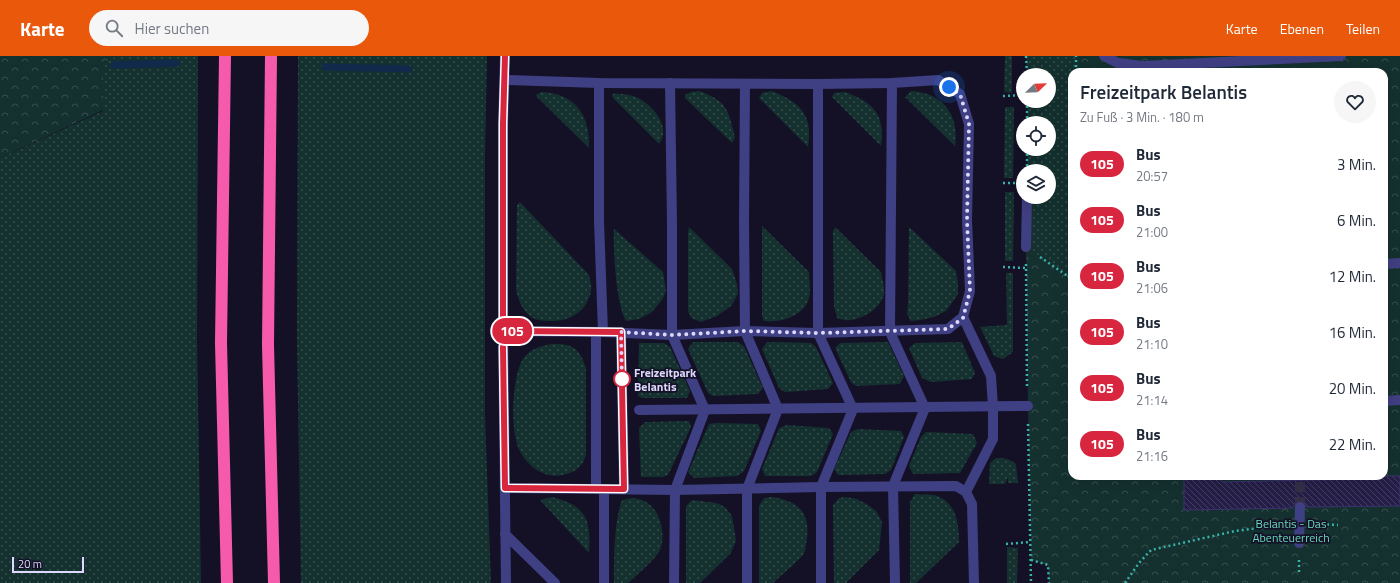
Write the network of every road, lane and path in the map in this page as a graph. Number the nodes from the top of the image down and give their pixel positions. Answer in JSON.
{"nodes":[{"id":1,"x":225,"y":56,"type":"edge"},
{"id":2,"x":271,"y":56,"type":"edge"},
{"id":3,"x":505,"y":56,"type":"edge"},
{"id":4,"x":1026,"y":56,"type":"edge"},
{"id":5,"x":1076,"y":56,"type":"edge"},
{"id":6,"x":1104,"y":56,"type":"edge"},
{"id":7,"x":1341,"y":56,"type":"edge"},
{"id":8,"x":1026,"y":68,"type":"edge"},
{"id":9,"x":1076,"y":68,"type":"edge"},
{"id":10,"x":505,"y":80,"type":"junction"},
{"id":11,"x":599,"y":83,"type":"junction"},
{"id":12,"x":670,"y":83,"type":"junction"},
{"id":13,"x":892,"y":83,"type":"junction"},
{"id":14,"x":745,"y":84,"type":"junction"},
{"id":15,"x":818,"y":84,"type":"junction"},
{"id":16,"x":1016,"y":95,"type":"edge"},
{"id":17,"x":1003,"y":96,"type":"dead end"},
{"id":18,"x":1003,"y":183,"type":"dead end"},
{"id":19,"x":1016,"y":183,"type":"edge"},
{"id":20,"x":1027,"y":204,"type":"edge"},
{"id":21,"x":1026,"y":247,"type":"junction"},
{"id":22,"x":1400,"y":263,"type":"edge"},
{"id":23,"x":1388,"y":264,"type":"edge"},
{"id":24,"x":1003,"y":267,"type":"dead end"},
{"id":25,"x":1026,"y":268,"type":"junction"},
{"id":26,"x":1068,"y":275,"type":"edge"},
{"id":27,"x":963,"y":318,"type":"junction"},
{"id":28,"x":503,"y":331,"type":"junction"},
{"id":29,"x":745,"y":331,"type":"junction"},
{"id":30,"x":599,"y":332,"type":"junction"},
{"id":31,"x":621,"y":332,"type":"junction"},
{"id":32,"x":890,"y":332,"type":"junction"},
{"id":33,"x":818,"y":333,"type":"junction"},
{"id":34,"x":672,"y":335,"type":"junction"},
{"id":35,"x":1027,"y":340,"type":"dead end"},
{"id":36,"x":1400,"y":400,"type":"edge"},
{"id":37,"x":1388,"y":401,"type":"edge"},
{"id":38,"x":1028,"y":406,"type":"dead end"},
{"id":39,"x":993,"y":407,"type":"junction"},
{"id":40,"x":925,"y":408,"type":"junction"},
{"id":41,"x":778,"y":409,"type":"junction"},
{"id":42,"x":853,"y":409,"type":"junction"},
{"id":43,"x":639,"y":410,"type":"dead end"},
{"id":44,"x":705,"y":410,"type":"junction"},
{"id":45,"x":1029,"y":473,"type":"dead end"},
{"id":46,"x":893,"y":486,"type":"junction"},
{"id":47,"x":821,"y":487,"type":"junction"},
{"id":48,"x":505,"y":488,"type":"junction"},
{"id":49,"x":600,"y":489,"type":"junction"},
{"id":50,"x":624,"y":489,"type":"junction"},
{"id":51,"x":747,"y":489,"type":"junction"},
{"id":52,"x":675,"y":490,"type":"junction"},
{"id":53,"x":966,"y":492,"type":"junction"},
{"id":54,"x":1300,"y":508,"type":"tunnel mouth"},
{"id":55,"x":1299,"y":524,"type":"junction"},
{"id":56,"x":1338,"y":525,"type":"dead end"},
{"id":57,"x":505,"y":534,"type":"junction"},
{"id":58,"x":1030,"y":542,"type":"junction"},
{"id":59,"x":1299,"y":543,"type":"dead end"},
{"id":60,"x":1006,"y":544,"type":"dead end"},
{"id":61,"x":1031,"y":560,"type":"junction"},
{"id":62,"x":227,"y":583,"type":"edge"},
{"id":63,"x":274,"y":583,"type":"edge"},
{"id":64,"x":506,"y":583,"type":"edge"},
{"id":65,"x":555,"y":583,"type":"edge"},
{"id":66,"x":604,"y":583,"type":"edge"},
{"id":67,"x":674,"y":583,"type":"edge"},
{"id":68,"x":747,"y":583,"type":"edge"},
{"id":69,"x":821,"y":583,"type":"edge"},
{"id":70,"x":895,"y":583,"type":"edge"},
{"id":71,"x":974,"y":583,"type":"edge"},
{"id":72,"x":1031,"y":583,"type":"edge"},
{"id":73,"x":1049,"y":583,"type":"edge"},
{"id":74,"x":1125,"y":583,"type":"edge"}],
"edges":[{"from":1,"to":62,"type":"highway"},
{"from":2,"to":63,"type":"highway"},
{"from":3,"to":10,"type":"street"},
{"from":4,"to":8,"type":"path"},
{"from":5,"to":9,"type":"path"},
{"from":6,"to":7,"type":"street"},
{"from":10,"to":11,"type":"street"},
{"from":10,"to":28,"type":"street"},
{"from":11,"to":12,"type":"street"},
{"from":11,"to":30,"type":"street"},
{"from":12,"to":14,"type":"street"},
{"from":12,"to":34,"type":"street"},
{"from":13,"to":15,"type":"street"},
{"from":13,"to":27,"type":"street"},
{"from":13,"to":32,"type":"street"},
{"from":14,"to":15,"type":"street"},
{"from":14,"to":29,"type":"street"},
{"from":15,"to":33,"type":"street"},
{"from":16,"to":17,"type":"path"},
{"from":18,"to":19,"type":"path"},
{"from":20,"to":21,"type":"street"},
{"from":21,"to":25,"type":"path"},
{"from":21,"to":26,"type":"path"},
{"from":22,"to":23,"type":"street"},
{"from":24,"to":25,"type":"path"},
{"from":25,"to":35,"type":"path"},
{"from":27,"to":32,"type":"street"},
{"from":27,"to":39,"type":"street"},
{"from":28,"to":30,"type":"street"},
{"from":28,"to":48,"type":"street"},
{"from":29,"to":33,"type":"street"},
{"from":29,"to":34,"type":"street"},
{"from":29,"to":41,"type":"street"},
{"from":30,"to":31,"type":"street"},
{"from":30,"to":49,"type":"street"},
{"from":31,"to":34,"type":"street"},
{"from":31,"to":50,"type":"street"},
{"from":32,"to":33,"type":"street"},
{"from":32,"to":40,"type":"street"},
{"from":33,"to":42,"type":"street"},
{"from":34,"to":44,"type":"street"},
{"from":36,"to":37,"type":"street"},
{"from":38,"to":39,"type":"street"},
{"from":39,"to":40,"type":"street"},
{"from":39,"to":53,"type":"street"},
{"from":40,"to":42,"type":"street"},
{"from":40,"to":46,"type":"street"},
{"from":41,"to":42,"type":"street"},
{"from":41,"to":44,"type":"street"},
{"from":41,"to":51,"type":"street"},
{"from":42,"to":47,"type":"street"},
{"from":43,"to":44,"type":"street"},
{"from":44,"to":52,"type":"street"},
{"from":45,"to":58,"type":"path"},
{"from":46,"to":47,"type":"street"},
{"from":46,"to":53,"type":"street"},
{"from":46,"to":70,"type":"street"},
{"from":47,"to":51,"type":"street"},
{"from":47,"to":69,"type":"street"},
{"from":48,"to":49,"type":"street"},
{"from":48,"to":57,"type":"street"},
{"from":49,"to":50,"type":"street"},
{"from":49,"to":66,"type":"street"},
{"from":50,"to":52,"type":"street"},
{"from":51,"to":52,"type":"street"},
{"from":51,"to":68,"type":"street"},
{"from":52,"to":67,"type":"street"},
{"from":53,"to":71,"type":"street"},
{"from":54,"to":55,"type":"street"},
{"from":55,"to":56,"type":"path"},
{"from":55,"to":59,"type":"street"},
{"from":55,"to":74,"type":"path"},
{"from":57,"to":64,"type":"street"},
{"from":57,"to":65,"type":"street"},
{"from":58,"to":60,"type":"path"},
{"from":58,"to":61,"type":"path"},
{"from":61,"to":72,"type":"path"},
{"from":61,"to":73,"type":"path"}]}
